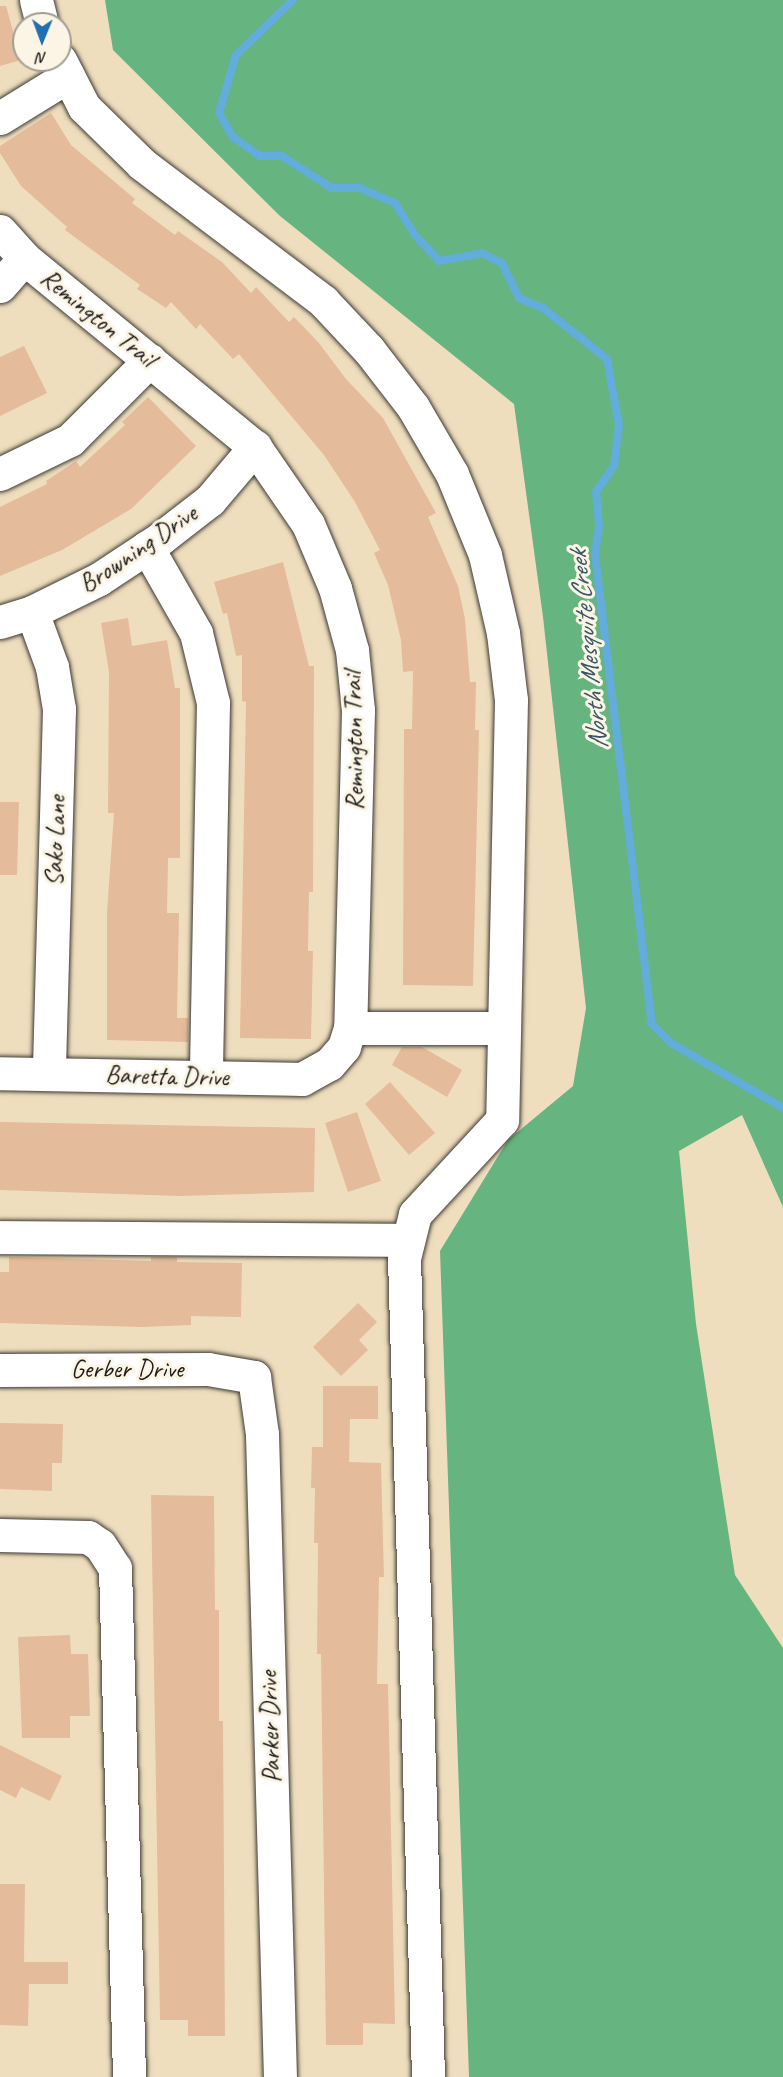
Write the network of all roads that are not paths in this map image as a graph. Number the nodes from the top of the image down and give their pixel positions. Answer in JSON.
{"nodes":[{"id":1,"x":59,"y":72,"type":"edge"},
{"id":2,"x":66,"y":72,"type":"edge"},
{"id":3,"x":0,"y":118,"type":"edge"},
{"id":4,"x":0,"y":231,"type":"edge"},
{"id":5,"x":24,"y":258,"type":"junction"},
{"id":6,"x":0,"y":286,"type":"edge"},
{"id":7,"x":150,"y":360,"type":"junction"},
{"id":8,"x":255,"y":447,"type":"junction"},
{"id":9,"x":0,"y":474,"type":"edge"},
{"id":10,"x":147,"y":547,"type":"junction"},
{"id":11,"x":32,"y":612,"type":"junction"},
{"id":12,"x":0,"y":622,"type":"edge"},
{"id":13,"x":350,"y":1028,"type":"junction"},
{"id":14,"x":504,"y":1028,"type":"junction"},
{"id":15,"x":330,"y":1064,"type":"joint"},
{"id":16,"x":0,"y":1073,"type":"edge"},
{"id":17,"x":48,"y":1074,"type":"junction"},
{"id":18,"x":206,"y":1077,"type":"junction"},
{"id":19,"x":0,"y":1237,"type":"edge"},
{"id":20,"x":408,"y":1240,"type":"junction"},
{"id":21,"x":0,"y":1370,"type":"edge"},
{"id":22,"x":254,"y":1377,"type":"joint"},
{"id":23,"x":0,"y":1535,"type":"edge"},
{"id":24,"x":129,"y":2077,"type":"edge"},
{"id":25,"x":280,"y":2077,"type":"edge"},
{"id":26,"x":428,"y":2077,"type":"edge"}],
"edges":[{"from":1,"to":3,"type":"street"},
{"from":2,"to":14,"type":"street"},
{"from":4,"to":5,"type":"street","name":"Remington Trail"},
{"from":5,"to":6,"type":"street"},
{"from":5,"to":7,"type":"street","name":"Remington Trail"},
{"from":7,"to":8,"type":"street","name":"Remington Trail"},
{"from":7,"to":9,"type":"street"},
{"from":8,"to":10,"type":"street","name":"Browning Drive"},
{"from":8,"to":13,"type":"street","name":"Remington Trail"},
{"from":10,"to":11,"type":"street","name":"Browning Drive"},
{"from":10,"to":18,"type":"street"},
{"from":11,"to":12,"type":"street","name":"Browning Drive"},
{"from":11,"to":17,"type":"street","name":"Sako Lane"},
{"from":13,"to":14,"type":"street"},
{"from":13,"to":15,"type":"street","name":"Remington Trail"},
{"from":14,"to":20,"type":"street"},
{"from":15,"to":18,"type":"street","name":"Baretta Drive"},
{"from":16,"to":17,"type":"street","name":"Baretta Drive"},
{"from":17,"to":18,"type":"street","name":"Baretta Drive"},
{"from":19,"to":20,"type":"street"},
{"from":20,"to":26,"type":"street"},
{"from":21,"to":22,"type":"street","name":"Gerber Drive"},
{"from":22,"to":25,"type":"street","name":"Parker Drive"},
{"from":23,"to":24,"type":"street"}]}
